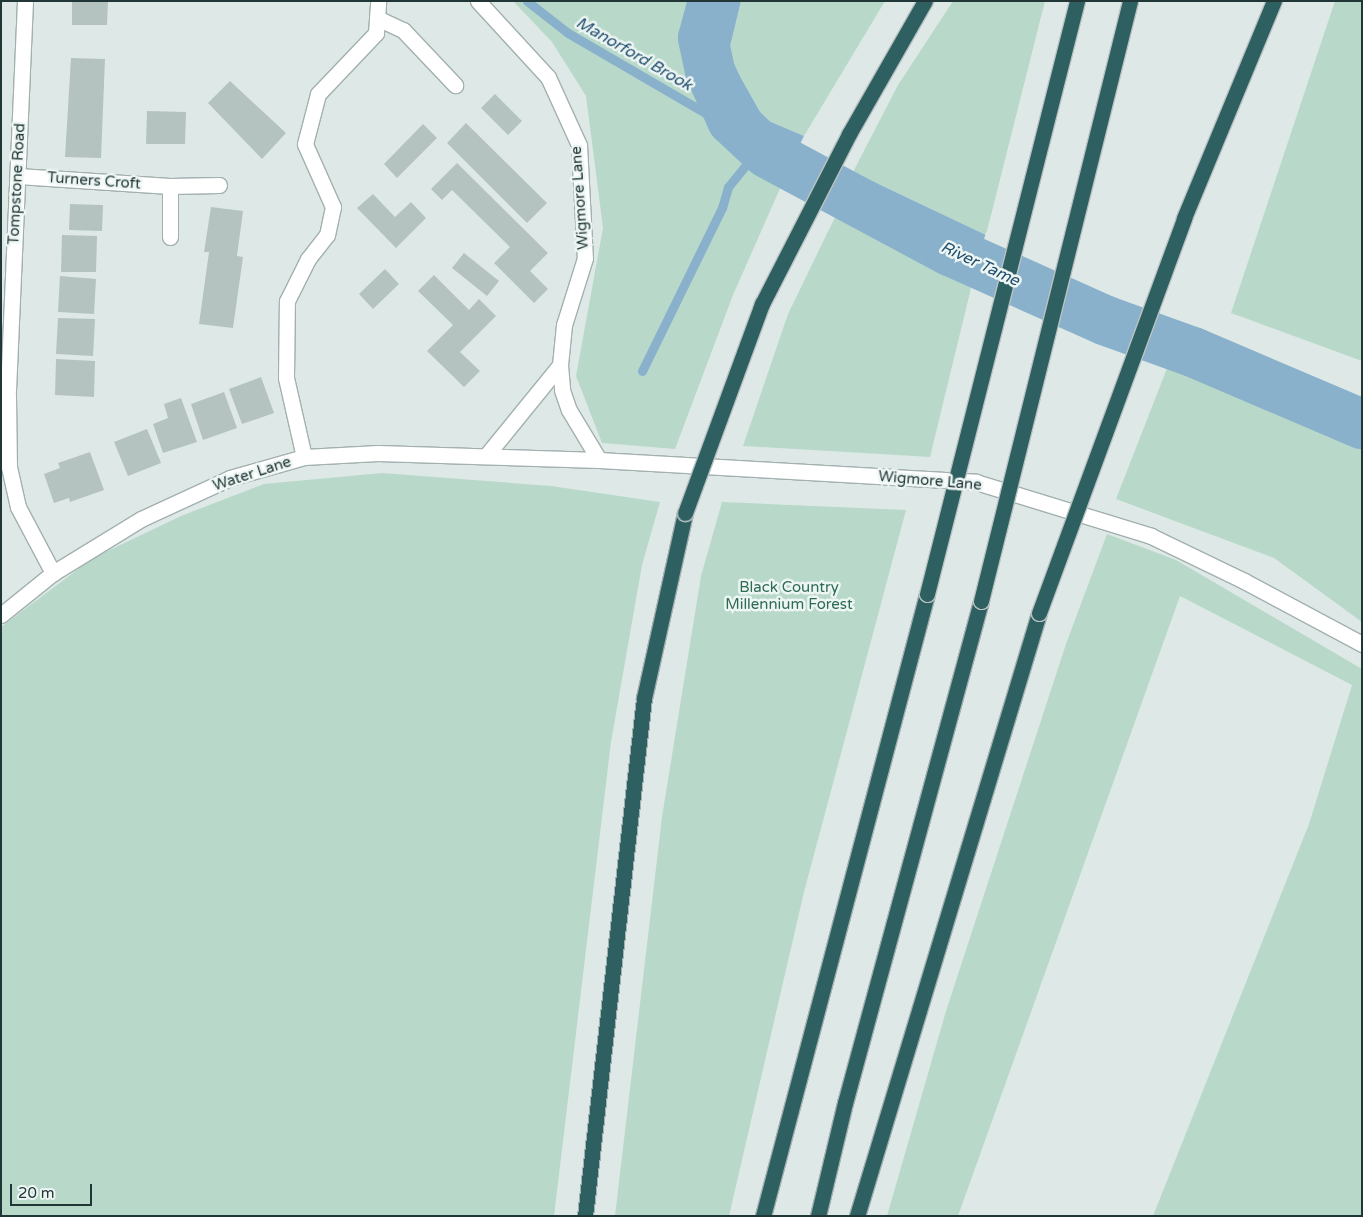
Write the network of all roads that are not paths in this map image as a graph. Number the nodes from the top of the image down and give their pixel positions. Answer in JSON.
{"nodes":[{"id":1,"x":25,"y":1,"type":"edge"},
{"id":2,"x":378,"y":1,"type":"edge"},
{"id":3,"x":478,"y":1,"type":"edge"},
{"id":4,"x":925,"y":1,"type":"edge"},
{"id":5,"x":1077,"y":1,"type":"edge"},
{"id":6,"x":1130,"y":1,"type":"edge"},
{"id":7,"x":1274,"y":1,"type":"edge"},
{"id":8,"x":377,"y":18,"type":"junction"},
{"id":9,"x":455,"y":85,"type":"dead end"},
{"id":10,"x":18,"y":176,"type":"junction"},
{"id":11,"x":219,"y":185,"type":"dead end"},
{"id":12,"x":170,"y":186,"type":"junction"},
{"id":13,"x":170,"y":237,"type":"dead end"},
{"id":14,"x":560,"y":365,"type":"junction"},
{"id":15,"x":5,"y":397,"type":"edge"},
{"id":16,"x":486,"y":456,"type":"junction"},
{"id":17,"x":304,"y":458,"type":"junction"},
{"id":18,"x":599,"y":460,"type":"junction"},
{"id":19,"x":53,"y":573,"type":"junction"},
{"id":20,"x":1,"y":615,"type":"edge"},
{"id":21,"x":1362,"y":644,"type":"edge"},
{"id":22,"x":585,"y":1216,"type":"edge"},
{"id":23,"x":763,"y":1216,"type":"edge"},
{"id":24,"x":818,"y":1216,"type":"edge"},
{"id":25,"x":857,"y":1216,"type":"edge"}],
"edges":[{"from":1,"to":10,"type":"street","name":"Tompstone Road"},
{"from":2,"to":8,"type":"street"},
{"from":3,"to":14,"type":"street","name":"Wigmore Lane"},
{"from":4,"to":22,"type":"highway","bridge":true},
{"from":5,"to":23,"type":"highway","bridge":true},
{"from":6,"to":24,"type":"highway","bridge":true},
{"from":7,"to":25,"type":"highway","bridge":true},
{"from":8,"to":9,"type":"street"},
{"from":8,"to":17,"type":"street"},
{"from":10,"to":12,"type":"street","name":"Turners Croft"},
{"from":10,"to":15,"type":"street","name":"Tompstone Road"},
{"from":11,"to":12,"type":"street","name":"Turners Croft"},
{"from":12,"to":13,"type":"street"},
{"from":14,"to":16,"type":"street"},
{"from":14,"to":18,"type":"street","name":"Wigmore Lane"},
{"from":15,"to":19,"type":"street","name":"Tompstone Road"},
{"from":16,"to":17,"type":"street","name":"Water Lane"},
{"from":16,"to":18,"type":"street","name":"Water Lane"},
{"from":17,"to":19,"type":"street","name":"Water Lane"},
{"from":18,"to":21,"type":"street","name":"Wigmore Lane"},
{"from":19,"to":20,"type":"street","name":"Water Lane"}]}
